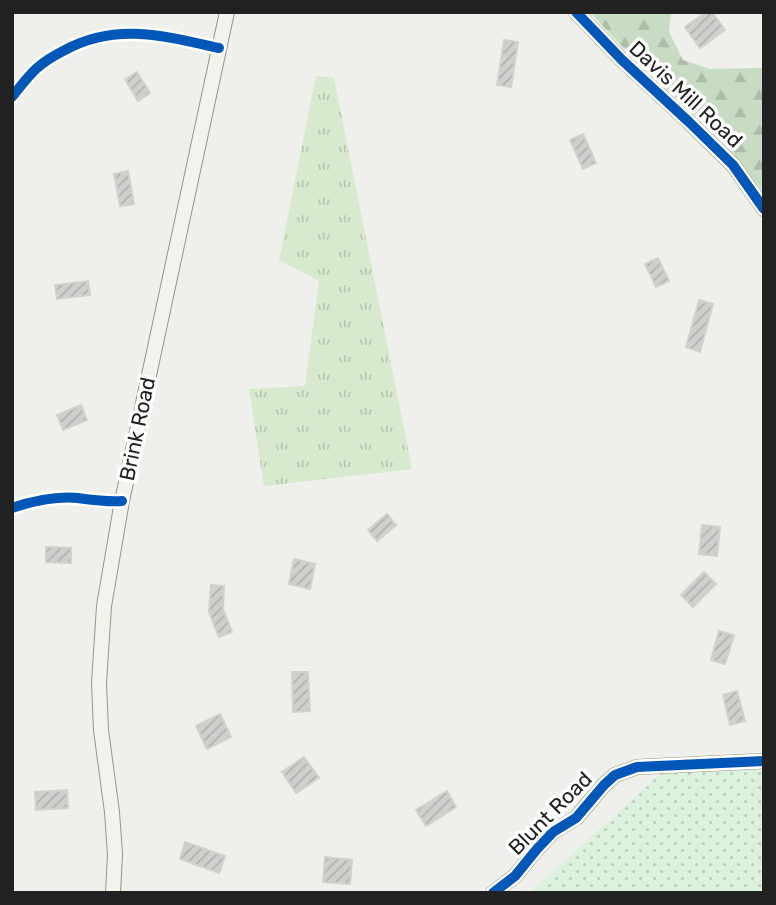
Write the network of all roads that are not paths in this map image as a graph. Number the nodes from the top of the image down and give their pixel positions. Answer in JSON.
{"nodes":[{"id":1,"x":227,"y":12,"type":"edge"},
{"id":2,"x":576,"y":12,"type":"edge"},
{"id":3,"x":219,"y":48,"type":"junction"},
{"id":4,"x":12,"y":97,"type":"edge"},
{"id":5,"x":764,"y":209,"type":"edge"},
{"id":6,"x":122,"y":501,"type":"junction"},
{"id":7,"x":12,"y":508,"type":"edge"},
{"id":8,"x":764,"y":761,"type":"edge"},
{"id":9,"x":113,"y":893,"type":"edge"},
{"id":10,"x":493,"y":893,"type":"edge"}],
"edges":[{"from":1,"to":3,"type":"main road","name":"Brink Road"},
{"from":2,"to":5,"type":"main road","name":"Davis Mill Road"},
{"from":3,"to":4,"type":"street"},
{"from":3,"to":6,"type":"main road","name":"Brink Road"},
{"from":6,"to":7,"type":"street"},
{"from":6,"to":9,"type":"main road","name":"Brink Road"},
{"from":8,"to":10,"type":"main road","name":"Blunt Road"}]}
